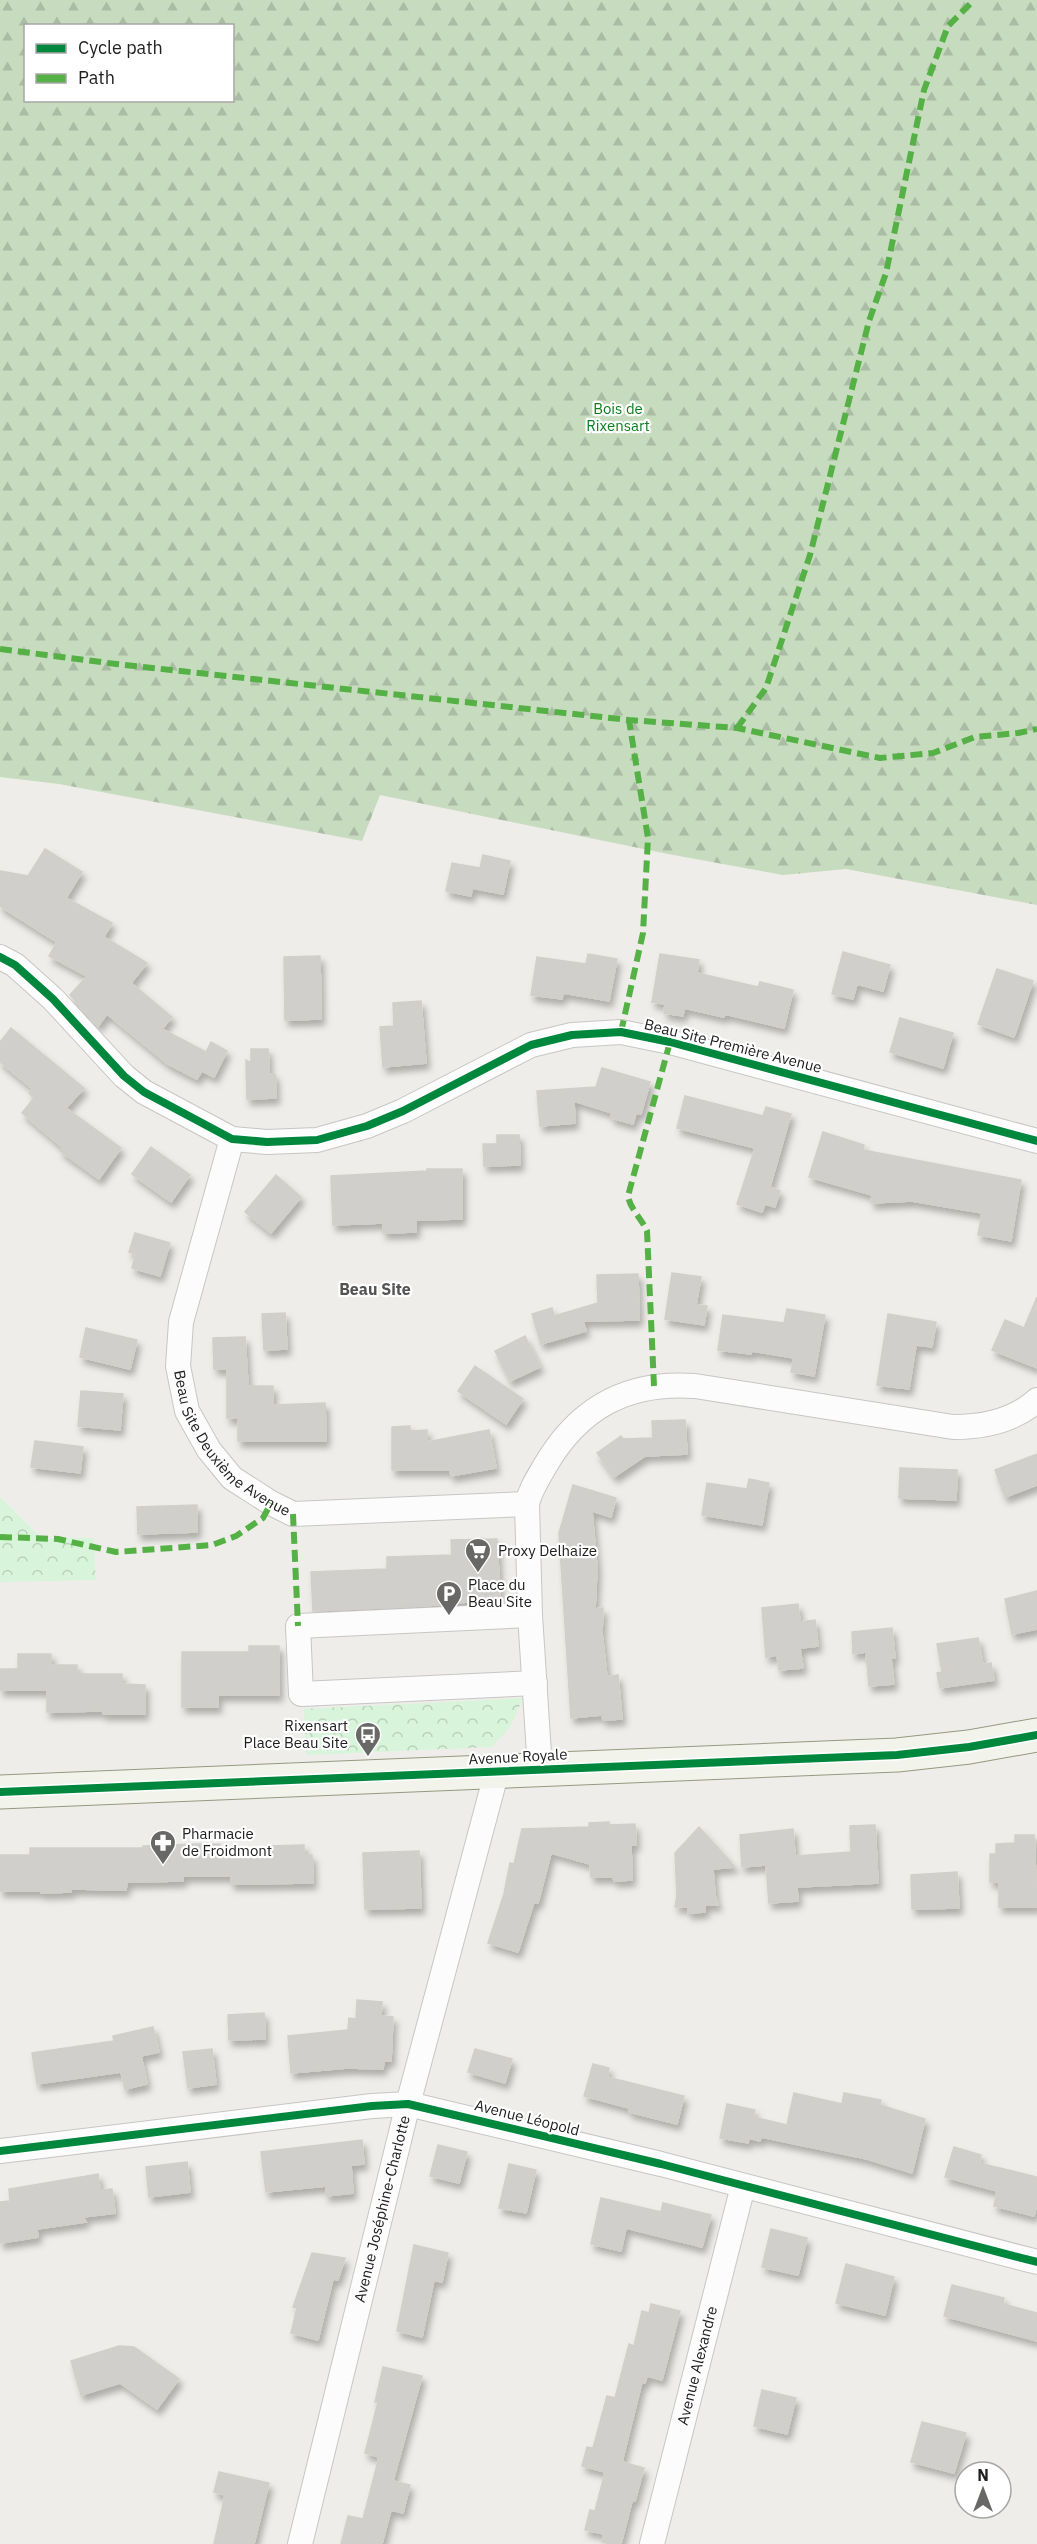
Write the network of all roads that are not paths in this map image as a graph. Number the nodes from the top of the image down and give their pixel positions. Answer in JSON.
{"nodes":[{"id":1,"x":0,"y":957,"type":"edge"},
{"id":2,"x":232,"y":1139,"type":"junction"},
{"id":3,"x":1037,"y":1141,"type":"edge"},
{"id":4,"x":1037,"y":1400,"type":"edge"},
{"id":5,"x":527,"y":1504,"type":"junction"},
{"id":6,"x":530,"y":1615,"type":"junction"},
{"id":7,"x":535,"y":1683,"type":"junction"},
{"id":8,"x":1037,"y":1735,"type":"edge"},
{"id":9,"x":540,"y":1769,"type":"junction"},
{"id":10,"x":497,"y":1771,"type":"junction"},
{"id":11,"x":0,"y":1792,"type":"edge"},
{"id":12,"x":408,"y":2104,"type":"junction"},
{"id":13,"x":0,"y":2151,"type":"edge"},
{"id":14,"x":743,"y":2186,"type":"junction"},
{"id":15,"x":1037,"y":2262,"type":"edge"},
{"id":16,"x":300,"y":2544,"type":"edge"},
{"id":17,"x":652,"y":2544,"type":"edge"}],
"edges":[{"from":1,"to":2,"type":"street","name":"Beau Site Première Avenue"},
{"from":2,"to":3,"type":"street","name":"Beau Site Première Avenue"},
{"from":2,"to":5,"type":"street","name":"Beau Site Deuxième Avenue"},
{"from":4,"to":5,"type":"street"},
{"from":5,"to":6,"type":"street"},
{"from":6,"to":7,"type":"street"},
{"from":6,"to":7,"type":"street"},
{"from":7,"to":9,"type":"street"},
{"from":8,"to":9,"type":"street","name":"Avenue Royale"},
{"from":9,"to":10,"type":"street","name":"Avenue Royale"},
{"from":10,"to":11,"type":"street","name":"Avenue Royale"},
{"from":10,"to":12,"type":"street","name":"Avenue Joséphine-Charlotte"},
{"from":12,"to":13,"type":"street","name":"Avenue Léopold"},
{"from":12,"to":14,"type":"street","name":"Avenue Léopold"},
{"from":12,"to":16,"type":"street","name":"Avenue Joséphine-Charlotte"},
{"from":14,"to":15,"type":"street","name":"Avenue Léopold"},
{"from":14,"to":17,"type":"street","name":"Avenue Alexandre"}]}
